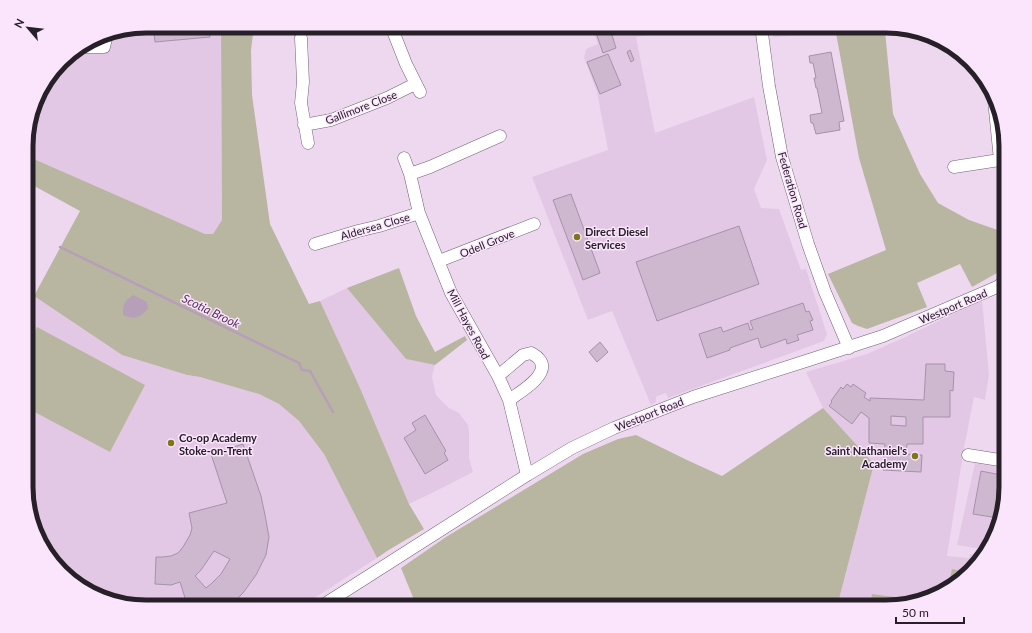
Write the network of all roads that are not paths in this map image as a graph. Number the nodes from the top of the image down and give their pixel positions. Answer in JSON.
{"nodes":[{"id":1,"x":394,"y":33,"type":"edge"},
{"id":2,"x":762,"y":33,"type":"edge"},
{"id":3,"x":301,"y":38,"type":"dead end"},
{"id":4,"x":105,"y":41,"type":"edge"},
{"id":5,"x":92,"y":47,"type":"edge"},
{"id":6,"x":304,"y":125,"type":"junction"},
{"id":7,"x":500,"y":136,"type":"dead end"},
{"id":8,"x":308,"y":143,"type":"dead end"},
{"id":9,"x":404,"y":158,"type":"dead end"},
{"id":10,"x":999,"y":161,"type":"edge"},
{"id":11,"x":954,"y":167,"type":"dead end"},
{"id":12,"x":410,"y":174,"type":"junction"},
{"id":13,"x":419,"y":214,"type":"junction"},
{"id":14,"x":534,"y":224,"type":"dead end"},
{"id":15,"x":315,"y":244,"type":"dead end"},
{"id":16,"x":439,"y":262,"type":"junction"},
{"id":17,"x":999,"y":286,"type":"edge"},
{"id":18,"x":849,"y":348,"type":"junction"},
{"id":19,"x":498,"y":376,"type":"junction"},
{"id":20,"x":510,"y":400,"type":"junction"},
{"id":21,"x":968,"y":455,"type":"dead end"},
{"id":22,"x":999,"y":460,"type":"edge"},
{"id":23,"x":527,"y":474,"type":"junction"},
{"id":24,"x":331,"y":600,"type":"edge"}],
"edges":[{"from":1,"to":6,"type":"street","name":"Gallimore Close"},
{"from":2,"to":18,"type":"street","name":"Federation Road"},
{"from":3,"to":6,"type":"street"},
{"from":4,"to":5,"type":"street"},
{"from":6,"to":8,"type":"street"},
{"from":7,"to":12,"type":"street"},
{"from":9,"to":12,"type":"street","name":"Mill Hayes Road"},
{"from":10,"to":11,"type":"street"},
{"from":12,"to":13,"type":"street","name":"Mill Hayes Road"},
{"from":13,"to":15,"type":"street","name":"Aldersea Close"},
{"from":13,"to":16,"type":"street","name":"Mill Hayes Road"},
{"from":14,"to":16,"type":"street","name":"Odell Grove"},
{"from":16,"to":19,"type":"street","name":"Mill Hayes Road"},
{"from":17,"to":18,"type":"street","name":"Westport Road"},
{"from":18,"to":23,"type":"street","name":"Westport Road"},
{"from":19,"to":20,"type":"street","name":"Mill Hayes Road"},
{"from":19,"to":20,"type":"street"},
{"from":20,"to":23,"type":"street","name":"Mill Hayes Road"},
{"from":21,"to":22,"type":"street"},
{"from":23,"to":24,"type":"street","name":"Westport Road"}]}
